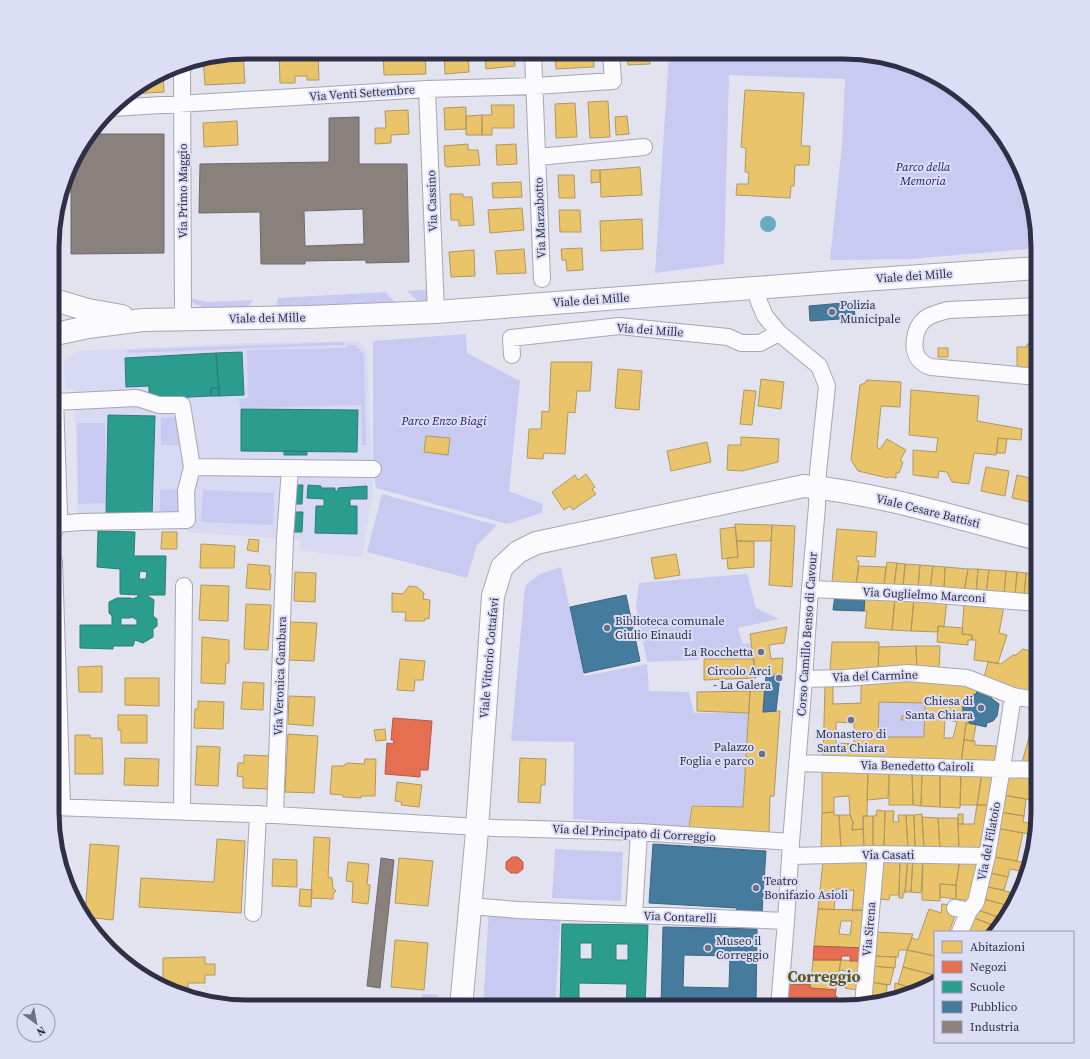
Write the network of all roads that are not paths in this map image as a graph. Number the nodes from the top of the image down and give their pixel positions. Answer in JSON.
{"nodes":[{"id":1,"x":533,"y":59,"type":"edge"},
{"id":2,"x":611,"y":59,"type":"edge"},
{"id":3,"x":182,"y":71,"type":"edge"},
{"id":4,"x":535,"y":86,"type":"junction"},
{"id":5,"x":427,"y":89,"type":"junction"},
{"id":6,"x":183,"y":104,"type":"junction"},
{"id":7,"x":121,"y":107,"type":"edge"},
{"id":8,"x":644,"y":148,"type":"dead end"},
{"id":9,"x":538,"y":157,"type":"junction"},
{"id":10,"x":1031,"y":268,"type":"edge"},
{"id":11,"x":542,"y":279,"type":"dead end"},
{"id":12,"x":755,"y":288,"type":"junction"},
{"id":13,"x":59,"y":299,"type":"edge"},
{"id":14,"x":59,"y":301,"type":"edge"},
{"id":15,"x":1031,"y":306,"type":"edge"},
{"id":16,"x":436,"y":312,"type":"junction"},
{"id":17,"x":183,"y":319,"type":"junction"},
{"id":18,"x":143,"y":320,"type":"junction"},
{"id":19,"x":59,"y":332,"type":"edge"},
{"id":20,"x":779,"y":333,"type":"junction"},
{"id":21,"x":59,"y":334,"type":"edge"},
{"id":22,"x":512,"y":356,"type":"dead end"},
{"id":23,"x":1031,"y":376,"type":"edge"},
{"id":24,"x":59,"y":401,"type":"edge"},
{"id":25,"x":192,"y":467,"type":"junction"},
{"id":26,"x":290,"y":468,"type":"junction"},
{"id":27,"x":373,"y":469,"type":"dead end"},
{"id":28,"x":817,"y":487,"type":"junction"},
{"id":29,"x":59,"y":527,"type":"edge"},
{"id":30,"x":1031,"y":537,"type":"edge"},
{"id":31,"x":184,"y":586,"type":"dead end"},
{"id":32,"x":810,"y":589,"type":"junction"},
{"id":33,"x":1031,"y":602,"type":"edge"},
{"id":34,"x":804,"y":679,"type":"junction"},
{"id":35,"x":1013,"y":696,"type":"junction"},
{"id":36,"x":1031,"y":699,"type":"edge"},
{"id":37,"x":797,"y":763,"type":"junction"},
{"id":38,"x":1002,"y":768,"type":"junction"},
{"id":39,"x":1031,"y":770,"type":"edge"},
{"id":40,"x":59,"y":807,"type":"edge"},
{"id":41,"x":182,"y":811,"type":"junction"},
{"id":42,"x":258,"y":814,"type":"junction"},
{"id":43,"x":275,"y":815,"type":"junction"},
{"id":44,"x":477,"y":826,"type":"junction"},
{"id":45,"x":639,"y":832,"type":"junction"},
{"id":46,"x":791,"y":849,"type":"junction"},
{"id":47,"x":876,"y":854,"type":"junction"},
{"id":48,"x":987,"y":856,"type":"junction"},
{"id":49,"x":470,"y":906,"type":"junction"},
{"id":50,"x":253,"y":914,"type":"dead end"},
{"id":51,"x":634,"y":915,"type":"junction"},
{"id":52,"x":786,"y":921,"type":"junction"},
{"id":53,"x":960,"y":931,"type":"edge"},
{"id":54,"x":864,"y":999,"type":"edge"},
{"id":55,"x":462,"y":1000,"type":"edge"},
{"id":56,"x":780,"y":1000,"type":"edge"}],
"edges":[{"from":1,"to":4,"type":"street","name":"Via Marzabotto"},
{"from":2,"to":4,"type":"street","name":"Via Venti Settembre"},
{"from":3,"to":6,"type":"street","name":"Via Primo Maggio"},
{"from":4,"to":5,"type":"street","name":"Via Venti Settembre"},
{"from":4,"to":9,"type":"street","name":"Via Marzabotto"},
{"from":5,"to":6,"type":"street","name":"Via Venti Settembre"},
{"from":5,"to":16,"type":"street","name":"Via Cassino"},
{"from":6,"to":7,"type":"street","name":"Via Venti Settembre"},
{"from":6,"to":17,"type":"street","name":"Via Primo Maggio"},
{"from":8,"to":9,"type":"street"},
{"from":9,"to":11,"type":"street","name":"Via Marzabotto"},
{"from":10,"to":12,"type":"main road","name":"Viale dei Mille"},
{"from":12,"to":16,"type":"main road","name":"Viale dei Mille"},
{"from":12,"to":20,"type":"street","name":"Corso Camillo Benso di Cavour"},
{"from":13,"to":18,"type":"main road","name":"Viale dei Mille"},
{"from":14,"to":19,"type":"main road","name":"Viale dei Mille"},
{"from":15,"to":23,"type":"street"},
{"from":16,"to":17,"type":"main road","name":"Viale dei Mille"},
{"from":17,"to":18,"type":"main road","name":"Viale dei Mille"},
{"from":18,"to":21,"type":"main road","name":"Viale dei Mille"},
{"from":20,"to":22,"type":"street","name":"Via dei Mille"},
{"from":20,"to":28,"type":"street","name":"Corso Camillo Benso di Cavour"},
{"from":24,"to":25,"type":"street"},
{"from":25,"to":26,"type":"street"},
{"from":25,"to":29,"type":"street"},
{"from":26,"to":27,"type":"street"},
{"from":26,"to":43,"type":"street","name":"Via Veronica Gambara"},
{"from":28,"to":30,"type":"main road","name":"Viale Cesare Battisti"},
{"from":28,"to":32,"type":"street","name":"Corso Camillo Benso di Cavour"},
{"from":28,"to":44,"type":"main road","name":"Viale Vittorio Cottafavi"},
{"from":31,"to":41,"type":"street"},
{"from":32,"to":33,"type":"street","name":"Via Guglielmo Marconi"},
{"from":32,"to":34,"type":"street","name":"Corso Camillo Benso di Cavour"},
{"from":34,"to":35,"type":"street","name":"Via del Carmine"},
{"from":34,"to":37,"type":"street","name":"Corso Camillo Benso di Cavour"},
{"from":35,"to":36,"type":"street","name":"Via del Carmine"},
{"from":35,"to":38,"type":"street","name":"Via del Filatoio"},
{"from":37,"to":38,"type":"street","name":"Via Benedetto Cairoli"},
{"from":37,"to":46,"type":"street","name":"Corso Camillo Benso di Cavour"},
{"from":38,"to":39,"type":"street","name":"Via Benedetto Cairoli"},
{"from":38,"to":48,"type":"street","name":"Via del Filatoio"},
{"from":40,"to":41,"type":"street"},
{"from":41,"to":42,"type":"street"},
{"from":42,"to":43,"type":"street"},
{"from":42,"to":50,"type":"street"},
{"from":43,"to":44,"type":"street"},
{"from":44,"to":45,"type":"street","name":"Via del Principato di Correggio"},
{"from":44,"to":49,"type":"main road","name":"Viale Vittorio Cottafavi"},
{"from":45,"to":46,"type":"street","name":"Via del Principato di Correggio"},
{"from":45,"to":51,"type":"street","name":"Via Contarelli"},
{"from":46,"to":47,"type":"street","name":"Via Casati"},
{"from":46,"to":52,"type":"street","name":"Corso Camillo Benso di Cavour"},
{"from":47,"to":48,"type":"street","name":"Via Casati"},
{"from":47,"to":54,"type":"street","name":"Via Sirena"},
{"from":48,"to":53,"type":"street","name":"Via del Filatoio"},
{"from":49,"to":51,"type":"street"},
{"from":49,"to":55,"type":"main road","name":"Viale Vittorio Cottafavi"},
{"from":51,"to":52,"type":"street","name":"Via Contarelli"},
{"from":52,"to":56,"type":"street","name":"Corso Camillo Benso di Cavour"}]}
